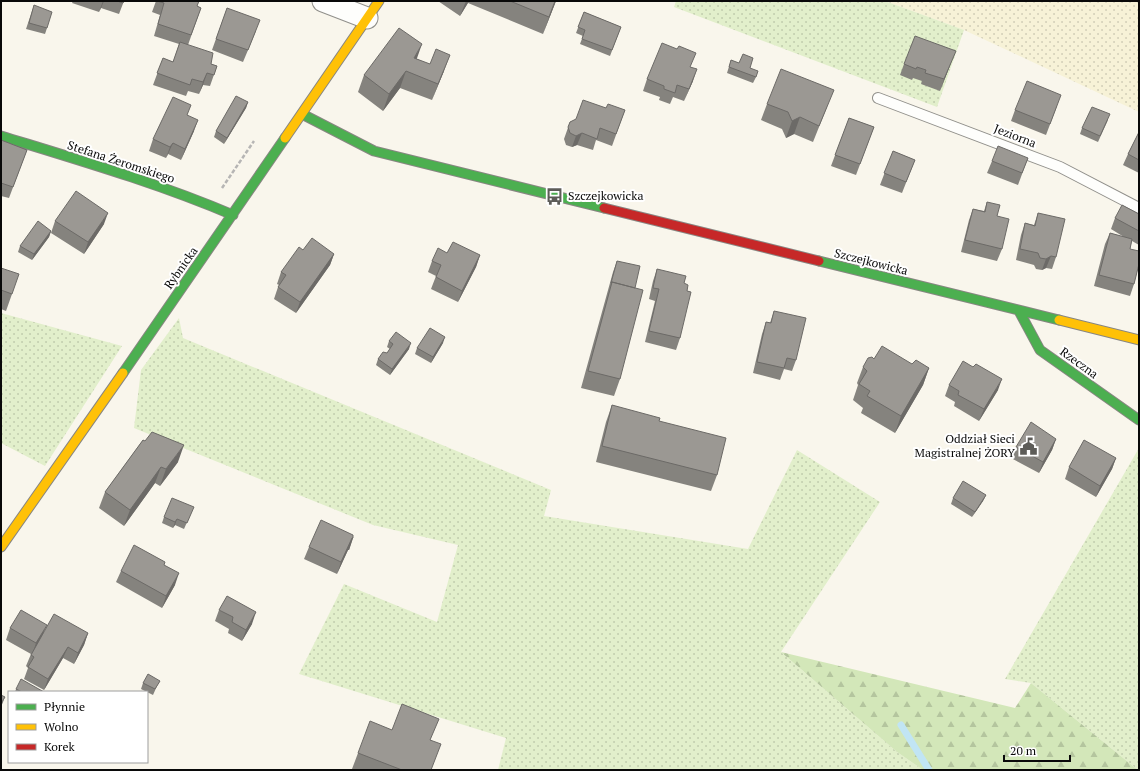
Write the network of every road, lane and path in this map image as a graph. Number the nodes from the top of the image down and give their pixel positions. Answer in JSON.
{"nodes":[{"id":1,"x":323,"y":1,"type":"edge"},
{"id":2,"x":379,"y":1,"type":"edge"},
{"id":3,"x":367,"y":18,"type":"junction"},
{"id":4,"x":878,"y":98,"type":"dead end"},
{"id":5,"x":302,"y":114,"type":"junction"},
{"id":6,"x":1,"y":136,"type":"edge"},
{"id":7,"x":1139,"y":208,"type":"edge"},
{"id":8,"x":232,"y":215,"type":"junction"},
{"id":9,"x":1019,"y":311,"type":"junction"},
{"id":10,"x":1139,"y":340,"type":"edge"},
{"id":11,"x":1139,"y":420,"type":"edge"},
{"id":12,"x":1,"y":547,"type":"edge"}],
"edges":[{"from":1,"to":3,"type":"street"},
{"from":2,"to":3,"type":"street","name":"Rybnicka"},
{"from":3,"to":5,"type":"street","name":"Rybnicka"},
{"from":4,"to":7,"type":"lane","name":"Jeziorna"},
{"from":5,"to":8,"type":"street","name":"Rybnicka"},
{"from":5,"to":9,"type":"street","name":"Szczejkowicka"},
{"from":6,"to":8,"type":"street","name":"Stefana Żeromskiego"},
{"from":8,"to":12,"type":"street","name":"Rybnicka"},
{"from":9,"to":10,"type":"street","name":"Szczejkowicka"},
{"from":9,"to":11,"type":"street","name":"Rzeczna"}]}
